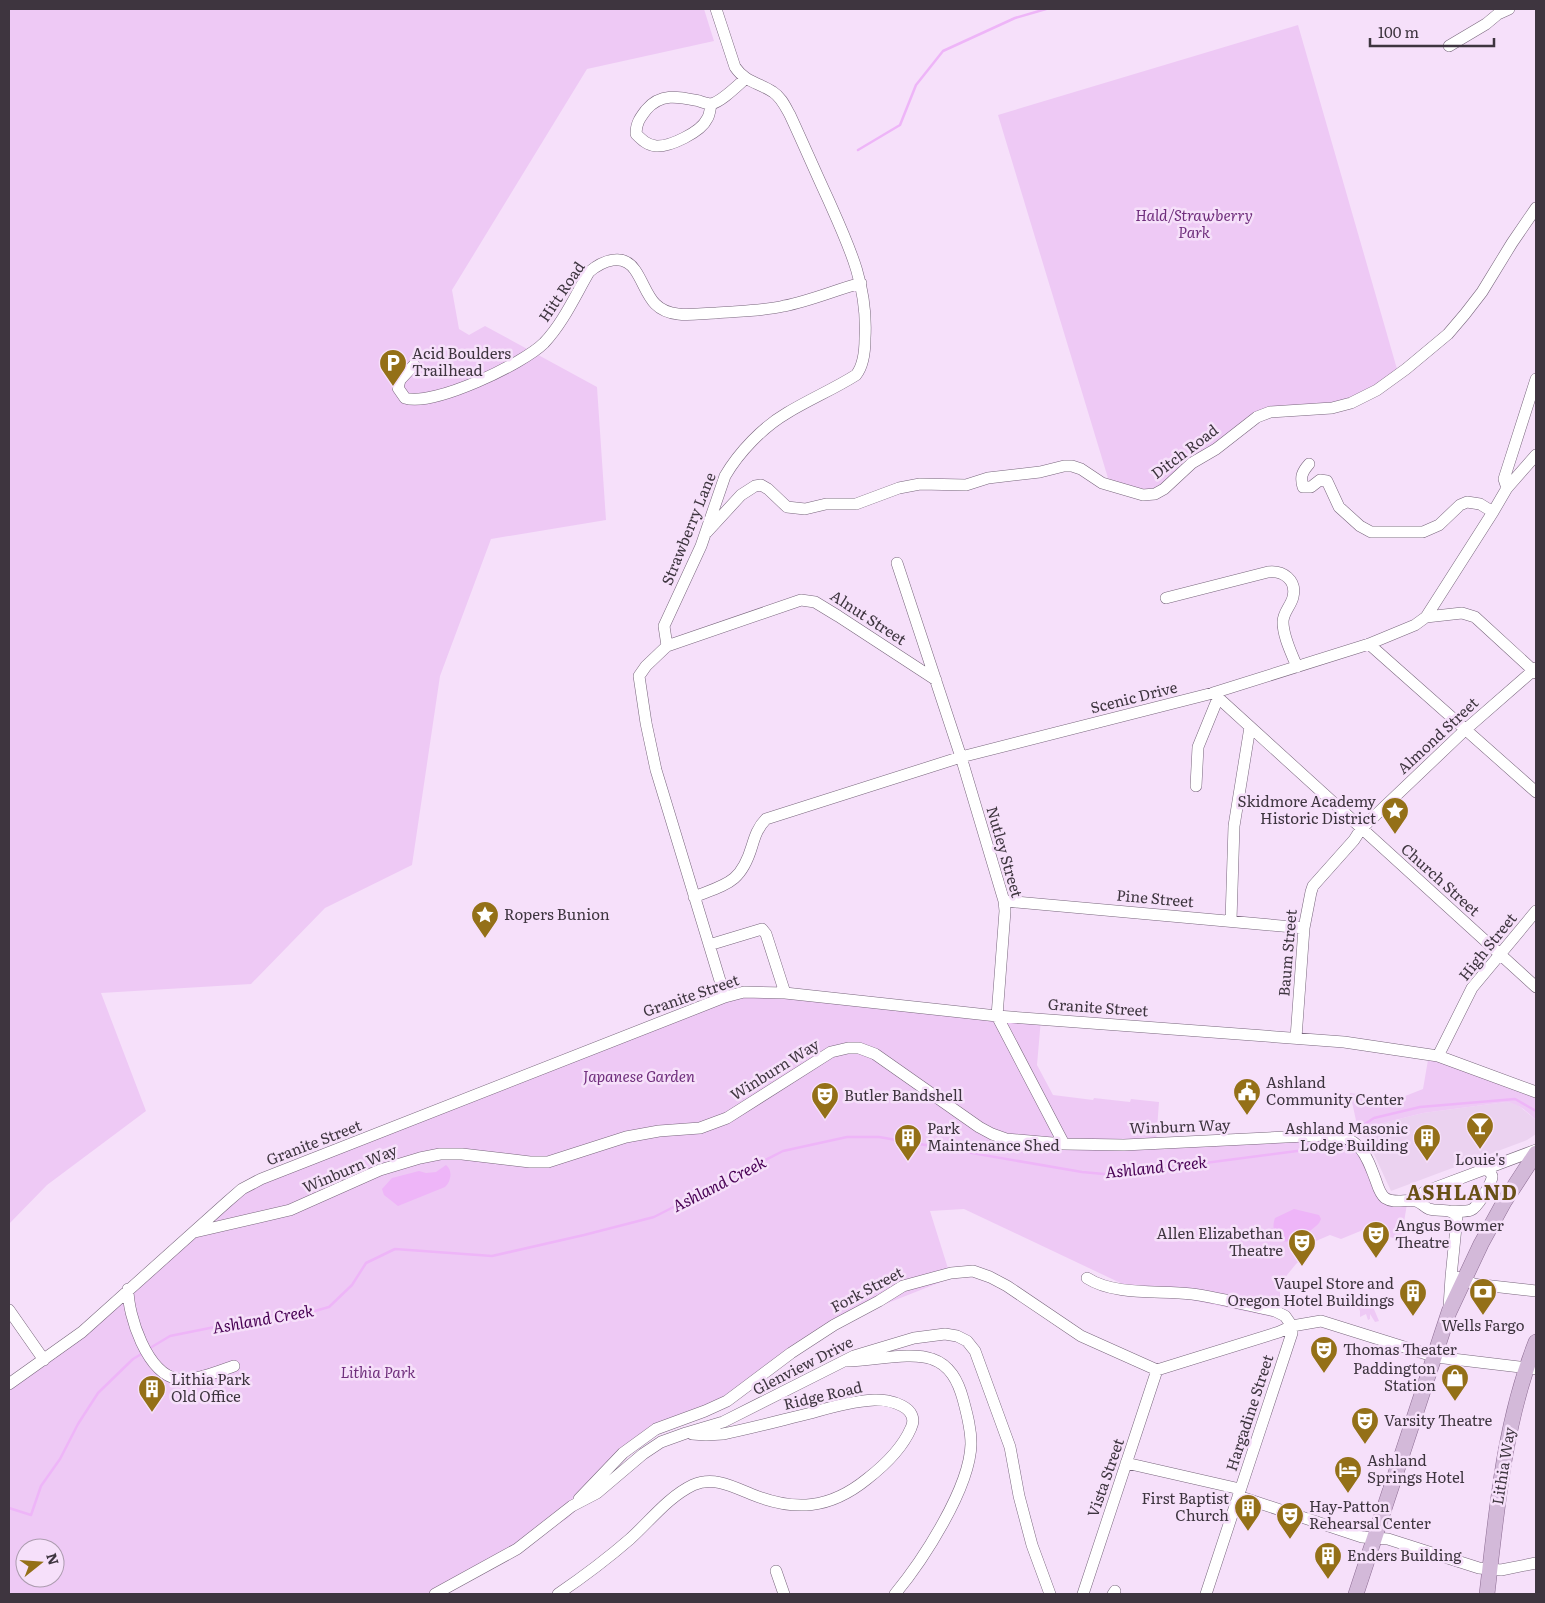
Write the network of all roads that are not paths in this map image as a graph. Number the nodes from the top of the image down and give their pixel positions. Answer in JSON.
{"nodes":[{"id":1,"x":716,"y":9,"type":"edge"},
{"id":2,"x":1509,"y":9,"type":"edge"},
{"id":3,"x":1449,"y":46,"type":"dead end"},
{"id":4,"x":745,"y":79,"type":"junction"},
{"id":5,"x":711,"y":104,"type":"junction"},
{"id":6,"x":1536,"y":208,"type":"edge"},
{"id":7,"x":861,"y":283,"type":"junction"},
{"id":8,"x":414,"y":365,"type":"dead end"},
{"id":9,"x":1536,"y":379,"type":"edge"},
{"id":10,"x":1536,"y":455,"type":"edge"},
{"id":11,"x":1309,"y":464,"type":"dead end"},
{"id":12,"x":1507,"y":488,"type":"junction"},
{"id":13,"x":1493,"y":512,"type":"junction"},
{"id":14,"x":707,"y":532,"type":"junction"},
{"id":15,"x":897,"y":563,"type":"dead end"},
{"id":16,"x":1166,"y":598,"type":"dead end"},
{"id":17,"x":1426,"y":617,"type":"junction"},
{"id":18,"x":1369,"y":644,"type":"junction"},
{"id":19,"x":667,"y":646,"type":"junction"},
{"id":20,"x":1297,"y":667,"type":"junction"},
{"id":21,"x":1535,"y":670,"type":"edge"},
{"id":22,"x":936,"y":680,"type":"junction"},
{"id":23,"x":1216,"y":696,"type":"junction"},
{"id":24,"x":1250,"y":727,"type":"junction"},
{"id":25,"x":1465,"y":730,"type":"junction"},
{"id":26,"x":961,"y":757,"type":"junction"},
{"id":27,"x":1196,"y":786,"type":"dead end"},
{"id":28,"x":1536,"y":792,"type":"edge"},
{"id":29,"x":1361,"y":830,"type":"junction"},
{"id":30,"x":694,"y":897,"type":"junction"},
{"id":31,"x":1004,"y":901,"type":"junction"},
{"id":32,"x":1536,"y":911,"type":"edge"},
{"id":33,"x":1230,"y":920,"type":"junction"},
{"id":34,"x":1304,"y":928,"type":"junction"},
{"id":35,"x":709,"y":946,"type":"junction"},
{"id":36,"x":1500,"y":954,"type":"junction"},
{"id":37,"x":1536,"y":987,"type":"edge"},
{"id":38,"x":785,"y":993,"type":"junction"},
{"id":39,"x":725,"y":997,"type":"junction"},
{"id":40,"x":997,"y":1016,"type":"junction"},
{"id":41,"x":1296,"y":1038,"type":"junction"},
{"id":42,"x":1438,"y":1056,"type":"junction"},
{"id":43,"x":1536,"y":1092,"type":"edge"},
{"id":44,"x":1064,"y":1144,"type":"junction"},
{"id":45,"x":1536,"y":1151,"type":"edge"},
{"id":46,"x":1483,"y":1169,"type":"junction"},
{"id":47,"x":1417,"y":1201,"type":"junction"},
{"id":48,"x":1451,"y":1211,"type":"junction"},
{"id":49,"x":193,"y":1232,"type":"junction"},
{"id":50,"x":1452,"y":1265,"type":"junction"},
{"id":51,"x":1087,"y":1278,"type":"dead end"},
{"id":52,"x":1464,"y":1281,"type":"junction"},
{"id":53,"x":128,"y":1289,"type":"junction"},
{"id":54,"x":1536,"y":1291,"type":"edge"},
{"id":55,"x":9,"y":1310,"type":"edge"},
{"id":56,"x":1449,"y":1312,"type":"junction"},
{"id":57,"x":1292,"y":1326,"type":"junction"},
{"id":58,"x":1536,"y":1342,"type":"edge"},
{"id":59,"x":1436,"y":1357,"type":"junction"},
{"id":60,"x":44,"y":1360,"type":"junction"},
{"id":61,"x":845,"y":1362,"type":"junction"},
{"id":62,"x":234,"y":1366,"type":"dead end"},
{"id":63,"x":1532,"y":1368,"type":"edge"},
{"id":64,"x":1157,"y":1370,"type":"junction"},
{"id":65,"x":9,"y":1384,"type":"edge"},
{"id":66,"x":686,"y":1433,"type":"junction"},
{"id":67,"x":1126,"y":1463,"type":"junction"},
{"id":68,"x":1239,"y":1492,"type":"junction"},
{"id":69,"x":572,"y":1506,"type":"junction"},
{"id":70,"x":1375,"y":1538,"type":"junction"},
{"id":71,"x":1536,"y":1563,"type":"edge"},
{"id":72,"x":1490,"y":1570,"type":"junction"},
{"id":73,"x":776,"y":1571,"type":"dead end"},
{"id":74,"x":435,"y":1594,"type":"edge"},
{"id":75,"x":558,"y":1594,"type":"edge"},
{"id":76,"x":784,"y":1594,"type":"edge"},
{"id":77,"x":895,"y":1594,"type":"edge"},
{"id":78,"x":1050,"y":1594,"type":"edge"},
{"id":79,"x":1083,"y":1594,"type":"edge"},
{"id":80,"x":1206,"y":1594,"type":"edge"},
{"id":81,"x":1356,"y":1594,"type":"edge"},
{"id":82,"x":1487,"y":1594,"type":"edge"}],
"edges":[{"from":1,"to":4,"type":"street"},
{"from":2,"to":3,"type":"street"},
{"from":4,"to":5,"type":"street"},
{"from":4,"to":7,"type":"street","name":"Strawberry Lane"},
{"from":5,"to":5,"type":"street"},
{"from":6,"to":14,"type":"street","name":"Ditch Road"},
{"from":7,"to":8,"type":"street","name":"Hitt Road"},
{"from":7,"to":14,"type":"street","name":"Strawberry Lane"},
{"from":9,"to":12,"type":"street"},
{"from":10,"to":12,"type":"street","name":"Scenic Drive"},
{"from":11,"to":13,"type":"street"},
{"from":12,"to":13,"type":"street","name":"Scenic Drive"},
{"from":13,"to":17,"type":"street","name":"Scenic Drive"},
{"from":14,"to":19,"type":"street","name":"Strawberry Lane"},
{"from":15,"to":22,"type":"street","name":"Nutley Street"},
{"from":16,"to":20,"type":"street"},
{"from":17,"to":18,"type":"street","name":"Scenic Drive"},
{"from":17,"to":21,"type":"street"},
{"from":18,"to":20,"type":"street","name":"Scenic Drive"},
{"from":18,"to":25,"type":"street"},
{"from":19,"to":22,"type":"street","name":"Alnut Street"},
{"from":19,"to":30,"type":"street"},
{"from":20,"to":23,"type":"street","name":"Scenic Drive"},
{"from":21,"to":25,"type":"street","name":"Almond Street"},
{"from":22,"to":26,"type":"street","name":"Nutley Street"},
{"from":23,"to":24,"type":"street","name":"Church Street"},
{"from":23,"to":26,"type":"street","name":"Scenic Drive"},
{"from":23,"to":27,"type":"street"},
{"from":24,"to":29,"type":"street","name":"Church Street"},
{"from":24,"to":33,"type":"street"},
{"from":25,"to":28,"type":"street"},
{"from":25,"to":29,"type":"street","name":"Almond Street"},
{"from":26,"to":30,"type":"street","name":"Scenic Drive"},
{"from":26,"to":31,"type":"street","name":"Nutley Street"},
{"from":29,"to":34,"type":"street","name":"Baum Street"},
{"from":29,"to":36,"type":"street","name":"Church Street"},
{"from":30,"to":35,"type":"street"},
{"from":31,"to":33,"type":"street","name":"Pine Street"},
{"from":31,"to":40,"type":"street","name":"Nutley Street"},
{"from":32,"to":36,"type":"street","name":"High Street"},
{"from":33,"to":34,"type":"street","name":"Pine Street"},
{"from":34,"to":41,"type":"street","name":"Baum Street"},
{"from":35,"to":38,"type":"street"},
{"from":35,"to":39,"type":"street"},
{"from":36,"to":37,"type":"street","name":"Church Street"},
{"from":36,"to":42,"type":"street","name":"High Street"},
{"from":38,"to":39,"type":"street","name":"Granite Street"},
{"from":38,"to":40,"type":"street","name":"Granite Street"},
{"from":39,"to":49,"type":"street","name":"Granite Street"},
{"from":40,"to":41,"type":"street","name":"Granite Street"},
{"from":40,"to":44,"type":"street"},
{"from":41,"to":42,"type":"street","name":"Granite Street"},
{"from":42,"to":43,"type":"street","name":"Granite Street"},
{"from":44,"to":47,"type":"street","name":"Winburn Way"},
{"from":44,"to":49,"type":"street","name":"Winburn Way"},
{"from":45,"to":46,"type":"street"},
{"from":45,"to":52,"type":"main road"},
{"from":46,"to":47,"type":"street"},
{"from":46,"to":48,"type":"street","name":"Winburn Way"},
{"from":47,"to":48,"type":"street","name":"Winburn Way"},
{"from":48,"to":50,"type":"street"},
{"from":49,"to":53,"type":"street","name":"Granite Street"},
{"from":50,"to":52,"type":"street"},
{"from":50,"to":56,"type":"street"},
{"from":51,"to":57,"type":"street"},
{"from":52,"to":54,"type":"street"},
{"from":52,"to":56,"type":"main road"},
{"from":53,"to":60,"type":"street","name":"Granite Street"},
{"from":53,"to":62,"type":"street"},
{"from":55,"to":60,"type":"street"},
{"from":56,"to":59,"type":"main road"},
{"from":57,"to":59,"type":"street"},
{"from":57,"to":64,"type":"street"},
{"from":57,"to":68,"type":"street","name":"Hargadine Street"},
{"from":58,"to":63,"type":"main road","name":"Lithia Way"},
{"from":59,"to":63,"type":"street"},
{"from":59,"to":70,"type":"main road"},
{"from":60,"to":65,"type":"street","name":"Granite Street"},
{"from":61,"to":66,"type":"street","name":"Glenview Drive"},
{"from":61,"to":77,"type":"street"},
{"from":61,"to":78,"type":"street","name":"Glenview Drive"},
{"from":63,"to":72,"type":"main road","name":"Lithia Way"},
{"from":64,"to":67,"type":"street","name":"Vista Street"},
{"from":64,"to":69,"type":"street","name":"Fork Street"},
{"from":66,"to":69,"type":"street","name":"Glenview Drive"},
{"from":66,"to":75,"type":"street","name":"Ridge Road"},
{"from":67,"to":68,"type":"street"},
{"from":67,"to":79,"type":"street","name":"Vista Street"},
{"from":68,"to":70,"type":"street"},
{"from":68,"to":80,"type":"street","name":"Hargadine Street"},
{"from":69,"to":74,"type":"street","name":"Glenview Drive"},
{"from":70,"to":72,"type":"street"},
{"from":70,"to":81,"type":"main road"},
{"from":71,"to":72,"type":"street"},
{"from":72,"to":82,"type":"main road","name":"Lithia Way"},
{"from":73,"to":76,"type":"street"}]}
